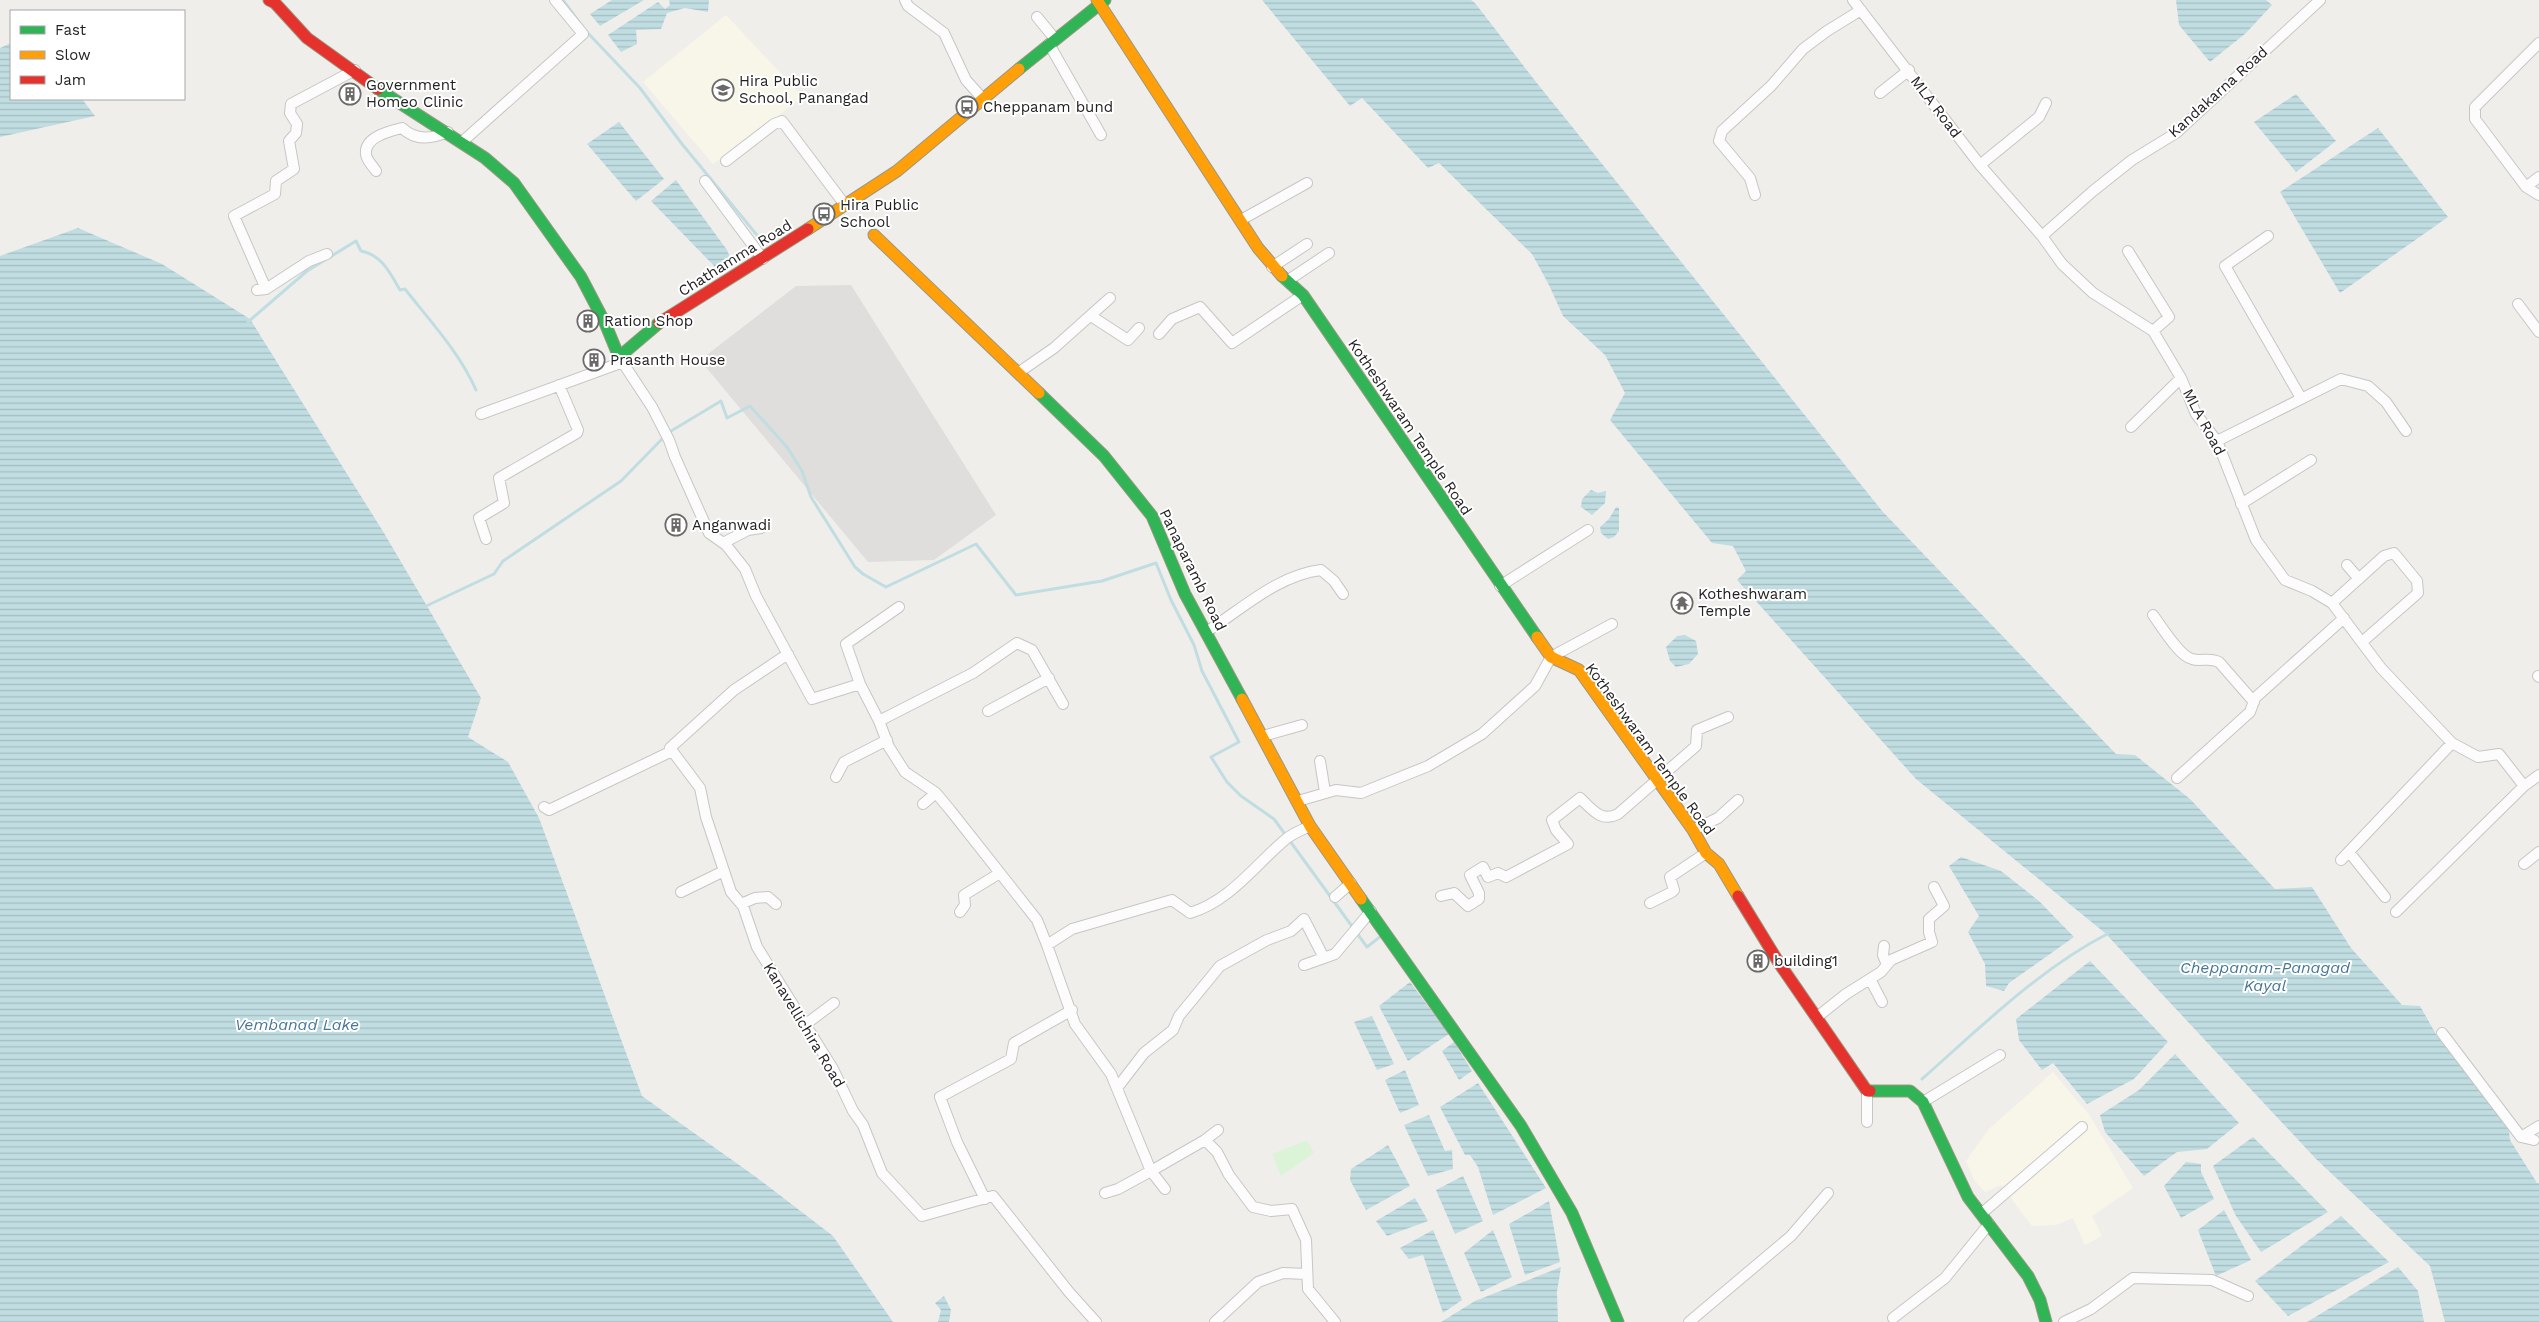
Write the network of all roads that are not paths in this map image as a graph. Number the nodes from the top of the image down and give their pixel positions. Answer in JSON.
{"nodes":[{"id":1,"x":269,"y":0,"type":"edge"},
{"id":2,"x":555,"y":0,"type":"edge"},
{"id":3,"x":905,"y":0,"type":"edge"},
{"id":4,"x":1853,"y":0,"type":"edge"},
{"id":5,"x":2320,"y":0,"type":"edge"},
{"id":6,"x":1101,"y":2,"type":"edge"},
{"id":7,"x":1861,"y":10,"type":"junction"},
{"id":8,"x":1037,"y":17,"type":"dead end"},
{"id":9,"x":1052,"y":42,"type":"junction"},
{"id":10,"x":2539,"y":43,"type":"edge"},
{"id":11,"x":355,"y":70,"type":"junction"},
{"id":12,"x":1909,"y":70,"type":"junction"},
{"id":13,"x":1880,"y":93,"type":"dead end"},
{"id":14,"x":983,"y":99,"type":"junction"},
{"id":15,"x":2046,"y":103,"type":"dead end"},
{"id":16,"x":448,"y":132,"type":"junction"},
{"id":17,"x":1101,"y":135,"type":"dead end"},
{"id":18,"x":462,"y":142,"type":"junction"},
{"id":19,"x":726,"y":161,"type":"dead end"},
{"id":20,"x":1980,"y":165,"type":"junction"},
{"id":21,"x":376,"y":171,"type":"dead end"},
{"id":22,"x":2539,"y":177,"type":"edge"},
{"id":23,"x":705,"y":181,"type":"dead end"},
{"id":24,"x":1307,"y":183,"type":"dead end"},
{"id":25,"x":2526,"y":187,"type":"junction"},
{"id":26,"x":1755,"y":194,"type":"dead end"},
{"id":27,"x":2539,"y":195,"type":"edge"},
{"id":28,"x":845,"y":205,"type":"junction"},
{"id":29,"x":1241,"y":220,"type":"junction"},
{"id":30,"x":874,"y":235,"type":"dead end"},
{"id":31,"x":2042,"y":236,"type":"junction"},
{"id":32,"x":2268,"y":236,"type":"dead end"},
{"id":33,"x":1307,"y":244,"type":"dead end"},
{"id":34,"x":2128,"y":252,"type":"dead end"},
{"id":35,"x":1329,"y":253,"type":"dead end"},
{"id":36,"x":327,"y":254,"type":"dead end"},
{"id":37,"x":763,"y":259,"type":"junction"},
{"id":38,"x":1272,"y":267,"type":"junction"},
{"id":39,"x":1287,"y":281,"type":"junction"},
{"id":40,"x":1303,"y":295,"type":"junction"},
{"id":41,"x":1110,"y":298,"type":"dead end"},
{"id":42,"x":2518,"y":304,"type":"dead end"},
{"id":43,"x":1091,"y":316,"type":"junction"},
{"id":44,"x":1139,"y":328,"type":"dead end"},
{"id":45,"x":2153,"y":331,"type":"junction"},
{"id":46,"x":2539,"y":332,"type":"edge"},
{"id":47,"x":1159,"y":334,"type":"dead end"},
{"id":48,"x":621,"y":360,"type":"junction"},
{"id":49,"x":1018,"y":373,"type":"junction"},
{"id":50,"x":2181,"y":378,"type":"junction"},
{"id":51,"x":560,"y":385,"type":"junction"},
{"id":52,"x":2301,"y":398,"type":"junction"},
{"id":53,"x":481,"y":414,"type":"dead end"},
{"id":54,"x":2131,"y":428,"type":"dead end"},
{"id":55,"x":2406,"y":431,"type":"dead end"},
{"id":56,"x":2217,"y":441,"type":"junction"},
{"id":57,"x":2311,"y":460,"type":"dead end"},
{"id":58,"x":2241,"y":504,"type":"junction"},
{"id":59,"x":762,"y":528,"type":"dead end"},
{"id":60,"x":1588,"y":530,"type":"dead end"},
{"id":61,"x":486,"y":539,"type":"dead end"},
{"id":62,"x":723,"y":543,"type":"junction"},
{"id":63,"x":2347,"y":565,"type":"dead end"},
{"id":64,"x":2359,"y":579,"type":"junction"},
{"id":65,"x":1500,"y":586,"type":"junction"},
{"id":66,"x":1343,"y":594,"type":"dead end"},
{"id":67,"x":2332,"y":603,"type":"junction"},
{"id":68,"x":899,"y":607,"type":"dead end"},
{"id":69,"x":2153,"y":616,"type":"dead end"},
{"id":70,"x":2344,"y":618,"type":"junction"},
{"id":71,"x":1612,"y":624,"type":"dead end"},
{"id":72,"x":1206,"y":632,"type":"junction"},
{"id":73,"x":2362,"y":642,"type":"junction"},
{"id":74,"x":788,"y":654,"type":"junction"},
{"id":75,"x":1551,"y":657,"type":"junction"},
{"id":76,"x":1049,"y":678,"type":"junction"},
{"id":77,"x":860,"y":684,"type":"junction"},
{"id":78,"x":2254,"y":702,"type":"junction"},
{"id":79,"x":1063,"y":704,"type":"dead end"},
{"id":80,"x":988,"y":712,"type":"dead end"},
{"id":81,"x":1728,"y":717,"type":"dead end"},
{"id":82,"x":879,"y":720,"type":"junction"},
{"id":83,"x":1302,"y":725,"type":"dead end"},
{"id":84,"x":1263,"y":736,"type":"junction"},
{"id":85,"x":887,"y":740,"type":"junction"},
{"id":86,"x":2452,"y":743,"type":"junction"},
{"id":87,"x":672,"y":751,"type":"junction"},
{"id":88,"x":1320,"y":761,"type":"dead end"},
{"id":89,"x":2539,"y":775,"type":"edge"},
{"id":90,"x":836,"y":777,"type":"dead end"},
{"id":91,"x":2177,"y":778,"type":"dead end"},
{"id":92,"x":1658,"y":781,"type":"junction"},
{"id":93,"x":2524,"y":786,"type":"junction"},
{"id":94,"x":1325,"y":792,"type":"junction"},
{"id":95,"x":936,"y":793,"type":"junction"},
{"id":96,"x":1738,"y":800,"type":"dead end"},
{"id":97,"x":1298,"y":801,"type":"junction"},
{"id":98,"x":923,"y":804,"type":"dead end"},
{"id":99,"x":544,"y":807,"type":"dead end"},
{"id":100,"x":1310,"y":826,"type":"junction"},
{"id":101,"x":1693,"y":830,"type":"junction"},
{"id":102,"x":2539,"y":852,"type":"edge"},
{"id":103,"x":1706,"y":853,"type":"junction"},
{"id":104,"x":2524,"y":864,"type":"dead end"},
{"id":105,"x":724,"y":871,"type":"junction"},
{"id":106,"x":1000,"y":873,"type":"junction"},
{"id":107,"x":1351,"y":883,"type":"junction"},
{"id":108,"x":1934,"y":887,"type":"dead end"},
{"id":109,"x":681,"y":892,"type":"dead end"},
{"id":110,"x":1441,"y":896,"type":"dead end"},
{"id":111,"x":1335,"y":897,"type":"dead end"},
{"id":112,"x":2384,"y":897,"type":"dead end"},
{"id":113,"x":1650,"y":903,"type":"dead end"},
{"id":114,"x":741,"y":904,"type":"junction"},
{"id":115,"x":776,"y":904,"type":"dead end"},
{"id":116,"x":960,"y":912,"type":"dead end"},
{"id":117,"x":1371,"y":912,"type":"junction"},
{"id":118,"x":2396,"y":912,"type":"dead end"},
{"id":119,"x":1046,"y":945,"type":"junction"},
{"id":120,"x":1884,"y":946,"type":"dead end"},
{"id":121,"x":1324,"y":958,"type":"junction"},
{"id":122,"x":1304,"y":965,"type":"dead end"},
{"id":123,"x":1887,"y":966,"type":"junction"},
{"id":124,"x":1870,"y":979,"type":"junction"},
{"id":125,"x":1882,"y":1002,"type":"dead end"},
{"id":126,"x":834,"y":1003,"type":"dead end"},
{"id":127,"x":1072,"y":1010,"type":"junction"},
{"id":128,"x":1816,"y":1018,"type":"junction"},
{"id":129,"x":806,"y":1024,"type":"junction"},
{"id":130,"x":2442,"y":1033,"type":"dead end"},
{"id":131,"x":2000,"y":1055,"type":"dead end"},
{"id":132,"x":1117,"y":1088,"type":"junction"},
{"id":133,"x":1867,"y":1091,"type":"junction"},
{"id":134,"x":1923,"y":1102,"type":"junction"},
{"id":135,"x":1867,"y":1122,"type":"dead end"},
{"id":136,"x":2539,"y":1126,"type":"edge"},
{"id":137,"x":2082,"y":1127,"type":"dead end"},
{"id":138,"x":1218,"y":1130,"type":"dead end"},
{"id":139,"x":2521,"y":1137,"type":"junction"},
{"id":140,"x":1205,"y":1140,"type":"junction"},
{"id":141,"x":2534,"y":1140,"type":"dead end"},
{"id":142,"x":1151,"y":1171,"type":"junction"},
{"id":143,"x":1165,"y":1190,"type":"dead end"},
{"id":144,"x":1105,"y":1193,"type":"dead end"},
{"id":145,"x":1828,"y":1193,"type":"dead end"},
{"id":146,"x":985,"y":1199,"type":"junction"},
{"id":147,"x":1982,"y":1214,"type":"junction"},
{"id":148,"x":1989,"y":1224,"type":"junction"},
{"id":149,"x":1307,"y":1274,"type":"junction"},
{"id":150,"x":2248,"y":1296,"type":"dead end"},
{"id":151,"x":1893,"y":1318,"type":"dead end"},
{"id":152,"x":1096,"y":1322,"type":"edge"},
{"id":153,"x":1215,"y":1322,"type":"edge"},
{"id":154,"x":1335,"y":1322,"type":"edge"},
{"id":155,"x":1618,"y":1322,"type":"edge"},
{"id":156,"x":1689,"y":1322,"type":"edge"},
{"id":157,"x":2046,"y":1322,"type":"edge"},
{"id":158,"x":2064,"y":1322,"type":"edge"}],
"edges":[{"from":1,"to":11,"type":"street"},
{"from":2,"to":18,"type":"street"},
{"from":3,"to":14,"type":"street"},
{"from":4,"to":7,"type":"street","name":"MLA Road"},
{"from":5,"to":31,"type":"street","name":"Kandakarna Road"},
{"from":6,"to":9,"type":"street","name":"Chathamma Road"},
{"from":6,"to":29,"type":"street","name":"Kotheshwaram Temple Road"},
{"from":7,"to":12,"type":"street","name":"MLA Road"},
{"from":7,"to":26,"type":"street"},
{"from":8,"to":9,"type":"street"},
{"from":9,"to":14,"type":"street","name":"Chathamma Road"},
{"from":9,"to":17,"type":"street"},
{"from":10,"to":25,"type":"street"},
{"from":11,"to":16,"type":"street"},
{"from":11,"to":36,"type":"street"},
{"from":12,"to":13,"type":"street"},
{"from":12,"to":20,"type":"street","name":"MLA Road"},
{"from":14,"to":28,"type":"street","name":"Chathamma Road"},
{"from":15,"to":20,"type":"street"},
{"from":16,"to":18,"type":"street"},
{"from":16,"to":21,"type":"street"},
{"from":18,"to":48,"type":"street"},
{"from":19,"to":28,"type":"street"},
{"from":20,"to":31,"type":"street","name":"MLA Road"},
{"from":22,"to":25,"type":"street"},
{"from":23,"to":37,"type":"street"},
{"from":24,"to":29,"type":"street"},
{"from":25,"to":27,"type":"street"},
{"from":28,"to":37,"type":"street","name":"Chathamma Road"},
{"from":29,"to":38,"type":"street","name":"Kotheshwaram Temple Road"},
{"from":30,"to":49,"type":"street","name":"Panaparamb Road"},
{"from":31,"to":45,"type":"street","name":"MLA Road"},
{"from":32,"to":52,"type":"street"},
{"from":33,"to":38,"type":"street"},
{"from":34,"to":45,"type":"street"},
{"from":35,"to":39,"type":"street"},
{"from":37,"to":48,"type":"street","name":"Chathamma Road"},
{"from":38,"to":39,"type":"street","name":"Kotheshwaram Temple Road"},
{"from":39,"to":40,"type":"street","name":"Kotheshwaram Temple Road"},
{"from":40,"to":47,"type":"street"},
{"from":40,"to":65,"type":"street","name":"Kotheshwaram Temple Road"},
{"from":41,"to":43,"type":"street"},
{"from":42,"to":46,"type":"street"},
{"from":43,"to":44,"type":"street"},
{"from":43,"to":49,"type":"street"},
{"from":45,"to":50,"type":"street","name":"MLA Road"},
{"from":48,"to":51,"type":"street"},
{"from":48,"to":62,"type":"street"},
{"from":49,"to":72,"type":"street","name":"Panaparamb Road"},
{"from":50,"to":54,"type":"street"},
{"from":50,"to":56,"type":"street","name":"MLA Road"},
{"from":51,"to":53,"type":"street"},
{"from":51,"to":61,"type":"street"},
{"from":52,"to":55,"type":"street"},
{"from":52,"to":56,"type":"street"},
{"from":56,"to":58,"type":"street","name":"MLA Road"},
{"from":57,"to":58,"type":"street"},
{"from":58,"to":67,"type":"street","name":"MLA Road"},
{"from":59,"to":62,"type":"street"},
{"from":60,"to":65,"type":"street"},
{"from":62,"to":74,"type":"street"},
{"from":63,"to":64,"type":"street"},
{"from":64,"to":67,"type":"street"},
{"from":64,"to":73,"type":"street"},
{"from":65,"to":75,"type":"street","name":"Kotheshwaram Temple Road"},
{"from":66,"to":72,"type":"street"},
{"from":67,"to":70,"type":"street","name":"MLA Road"},
{"from":68,"to":77,"type":"street"},
{"from":69,"to":78,"type":"street"},
{"from":70,"to":73,"type":"street","name":"MLA Road"},
{"from":70,"to":78,"type":"street"},
{"from":71,"to":75,"type":"street"},
{"from":72,"to":84,"type":"street","name":"Panaparamb Road"},
{"from":73,"to":86,"type":"street","name":"MLA Road"},
{"from":74,"to":77,"type":"street"},
{"from":74,"to":87,"type":"street"},
{"from":75,"to":92,"type":"street","name":"Kotheshwaram Temple Road"},
{"from":75,"to":94,"type":"street"},
{"from":76,"to":79,"type":"street"},
{"from":76,"to":80,"type":"street"},
{"from":76,"to":82,"type":"street"},
{"from":77,"to":82,"type":"street"},
{"from":78,"to":91,"type":"street"},
{"from":81,"to":92,"type":"street"},
{"from":82,"to":85,"type":"street"},
{"from":83,"to":84,"type":"street"},
{"from":84,"to":97,"type":"street","name":"Panaparamb Road"},
{"from":85,"to":90,"type":"street"},
{"from":85,"to":95,"type":"street"},
{"from":86,"to":93,"type":"street","name":"MLA Road"},
{"from":86,"to":112,"type":"street"},
{"from":87,"to":99,"type":"street"},
{"from":87,"to":105,"type":"street","name":"Kanavellichira Road"},
{"from":88,"to":94,"type":"street"},
{"from":89,"to":93,"type":"street"},
{"from":92,"to":101,"type":"street","name":"Kotheshwaram Temple Road"},
{"from":92,"to":110,"type":"street"},
{"from":93,"to":118,"type":"street"},
{"from":94,"to":97,"type":"street"},
{"from":95,"to":98,"type":"street"},
{"from":95,"to":106,"type":"street"},
{"from":96,"to":101,"type":"street"},
{"from":97,"to":100,"type":"street","name":"Panaparamb Road"},
{"from":100,"to":107,"type":"street","name":"Panaparamb Road"},
{"from":100,"to":119,"type":"street"},
{"from":101,"to":103,"type":"street","name":"Kotheshwaram Temple Road"},
{"from":102,"to":104,"type":"street"},
{"from":103,"to":113,"type":"street"},
{"from":103,"to":128,"type":"street","name":"Kotheshwaram Temple Road"},
{"from":105,"to":109,"type":"street"},
{"from":105,"to":114,"type":"street","name":"Kanavellichira Road"},
{"from":106,"to":116,"type":"street"},
{"from":106,"to":119,"type":"street"},
{"from":107,"to":111,"type":"street"},
{"from":107,"to":117,"type":"street","name":"Panaparamb Road"},
{"from":108,"to":123,"type":"street"},
{"from":114,"to":115,"type":"street"},
{"from":114,"to":129,"type":"street","name":"Kanavellichira Road"},
{"from":117,"to":121,"type":"street"},
{"from":117,"to":155,"type":"street","name":"Panaparamb Road"},
{"from":119,"to":127,"type":"street"},
{"from":120,"to":123,"type":"street"},
{"from":121,"to":122,"type":"street"},
{"from":121,"to":132,"type":"street"},
{"from":123,"to":124,"type":"street"},
{"from":124,"to":125,"type":"street"},
{"from":124,"to":128,"type":"street"},
{"from":126,"to":129,"type":"street"},
{"from":127,"to":132,"type":"street"},
{"from":127,"to":146,"type":"street"},
{"from":128,"to":133,"type":"street","name":"Kotheshwaram Temple Road"},
{"from":129,"to":146,"type":"street","name":"Kanavellichira Road"},
{"from":130,"to":139,"type":"street"},
{"from":131,"to":134,"type":"street"},
{"from":132,"to":142,"type":"street"},
{"from":133,"to":134,"type":"street"},
{"from":133,"to":135,"type":"street"},
{"from":134,"to":147,"type":"street"},
{"from":136,"to":139,"type":"street"},
{"from":137,"to":147,"type":"street"},
{"from":138,"to":140,"type":"street"},
{"from":139,"to":141,"type":"street"},
{"from":140,"to":142,"type":"street"},
{"from":140,"to":149,"type":"street"},
{"from":142,"to":143,"type":"street"},
{"from":142,"to":144,"type":"street"},
{"from":145,"to":156,"type":"street"},
{"from":146,"to":152,"type":"street"},
{"from":147,"to":148,"type":"street"},
{"from":148,"to":151,"type":"street"},
{"from":148,"to":157,"type":"street"},
{"from":149,"to":153,"type":"street"},
{"from":149,"to":154,"type":"street"},
{"from":150,"to":158,"type":"street"}]}
